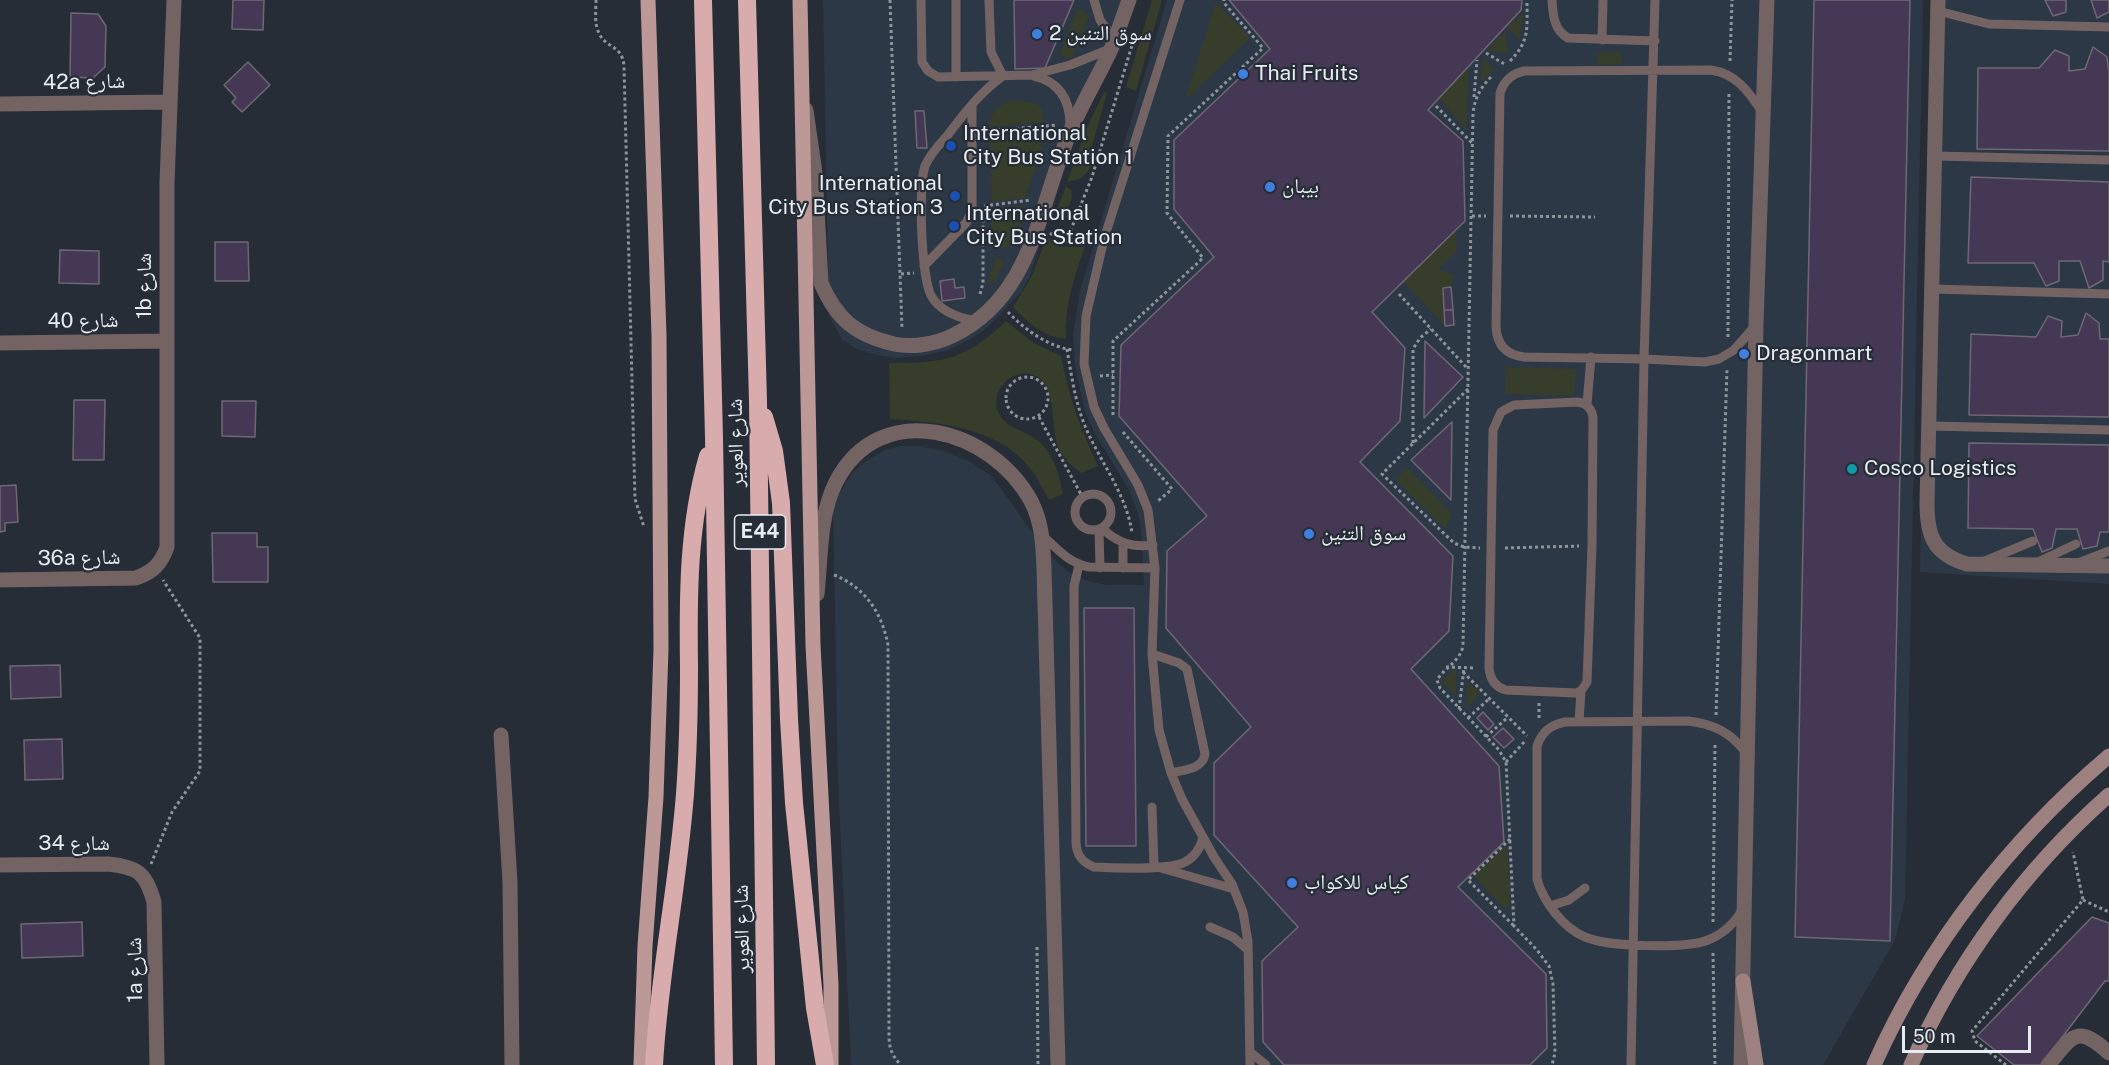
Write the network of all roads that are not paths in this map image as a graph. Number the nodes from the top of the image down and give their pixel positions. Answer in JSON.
{"nodes":[{"id":1,"x":174,"y":0,"type":"edge"},
{"id":2,"x":648,"y":0,"type":"edge"},
{"id":3,"x":703,"y":0,"type":"edge"},
{"id":4,"x":747,"y":0,"type":"edge"},
{"id":5,"x":801,"y":0,"type":"edge"},
{"id":6,"x":921,"y":0,"type":"edge"},
{"id":7,"x":956,"y":0,"type":"edge"},
{"id":8,"x":989,"y":0,"type":"edge"},
{"id":9,"x":1094,"y":0,"type":"edge"},
{"id":10,"x":1129,"y":0,"type":"edge"},
{"id":11,"x":1180,"y":0,"type":"edge"},
{"id":12,"x":1552,"y":0,"type":"edge"},
{"id":13,"x":1603,"y":0,"type":"edge"},
{"id":14,"x":1655,"y":0,"type":"edge"},
{"id":15,"x":1767,"y":0,"type":"edge"},
{"id":16,"x":1938,"y":6,"type":"edge"},
{"id":17,"x":2109,"y":27,"type":"edge"},
{"id":18,"x":1602,"y":40,"type":"junction"},
{"id":19,"x":1655,"y":41,"type":"junction"},
{"id":20,"x":1113,"y":44,"type":"junction"},
{"id":21,"x":1654,"y":70,"type":"junction"},
{"id":22,"x":1032,"y":75,"type":"junction"},
{"id":23,"x":1003,"y":76,"type":"junction"},
{"id":24,"x":956,"y":77,"type":"junction"},
{"id":25,"x":801,"y":90,"type":"junction"},
{"id":26,"x":169,"y":102,"type":"junction"},
{"id":27,"x":0,"y":104,"type":"edge"},
{"id":28,"x":972,"y":105,"type":"junction"},
{"id":29,"x":1764,"y":114,"type":"junction"},
{"id":30,"x":1070,"y":129,"type":"junction"},
{"id":31,"x":1935,"y":156,"type":"junction"},
{"id":32,"x":2109,"y":160,"type":"edge"},
{"id":33,"x":924,"y":266,"type":"junction"},
{"id":34,"x":1932,"y":289,"type":"junction"},
{"id":35,"x":2109,"y":294,"type":"edge"},
{"id":36,"x":971,"y":320,"type":"junction"},
{"id":37,"x":1756,"y":324,"type":"junction"},
{"id":38,"x":166,"y":341,"type":"junction"},
{"id":39,"x":0,"y":343,"type":"edge"},
{"id":40,"x":1591,"y":357,"type":"junction"},
{"id":41,"x":1644,"y":359,"type":"junction"},
{"id":42,"x":758,"y":401,"type":"junction"},
{"id":43,"x":1587,"y":404,"type":"junction"},
{"id":44,"x":1929,"y":426,"type":"junction"},
{"id":45,"x":2109,"y":430,"type":"edge"},
{"id":46,"x":714,"y":437,"type":"junction"},
{"id":47,"x":1100,"y":529,"type":"junction"},
{"id":48,"x":1042,"y":535,"type":"junction"},
{"id":49,"x":2033,"y":541,"type":"dead end"},
{"id":50,"x":1123,"y":543,"type":"junction"},
{"id":51,"x":2076,"y":544,"type":"dead end"},
{"id":52,"x":1153,"y":545,"type":"junction"},
{"id":53,"x":2109,"y":551,"type":"edge"},
{"id":54,"x":1978,"y":564,"type":"junction"},
{"id":55,"x":2034,"y":564,"type":"junction"},
{"id":56,"x":2073,"y":565,"type":"junction"},
{"id":57,"x":1079,"y":566,"type":"junction"},
{"id":58,"x":2109,"y":566,"type":"edge"},
{"id":59,"x":156,"y":568,"type":"joint"},
{"id":60,"x":1100,"y":568,"type":"junction"},
{"id":61,"x":1123,"y":568,"type":"junction"},
{"id":62,"x":1155,"y":568,"type":"junction"},
{"id":63,"x":0,"y":580,"type":"edge"},
{"id":64,"x":813,"y":645,"type":"junction"},
{"id":65,"x":1152,"y":654,"type":"junction"},
{"id":66,"x":1581,"y":691,"type":"junction"},
{"id":67,"x":1579,"y":722,"type":"junction"},
{"id":68,"x":1637,"y":722,"type":"junction"},
{"id":69,"x":501,"y":735,"type":"dead end"},
{"id":70,"x":1747,"y":755,"type":"junction"},
{"id":71,"x":2109,"y":756,"type":"edge"},
{"id":72,"x":1171,"y":773,"type":"junction"},
{"id":73,"x":2109,"y":795,"type":"edge"},
{"id":74,"x":1152,"y":807,"type":"dead end"},
{"id":75,"x":1203,"y":838,"type":"junction"},
{"id":76,"x":0,"y":865,"type":"edge"},
{"id":77,"x":1154,"y":866,"type":"junction"},
{"id":78,"x":145,"y":877,"type":"joint"},
{"id":79,"x":1585,"y":888,"type":"dead end"},
{"id":80,"x":1234,"y":889,"type":"junction"},
{"id":81,"x":1551,"y":906,"type":"junction"},
{"id":82,"x":1745,"y":906,"type":"junction"},
{"id":83,"x":1210,"y":927,"type":"dead end"},
{"id":84,"x":1632,"y":944,"type":"junction"},
{"id":85,"x":1247,"y":949,"type":"junction"},
{"id":86,"x":1743,"y":981,"type":"junction"},
{"id":87,"x":1250,"y":1052,"type":"junction"},
{"id":88,"x":2109,"y":1053,"type":"edge"},
{"id":89,"x":157,"y":1065,"type":"edge"},
{"id":90,"x":512,"y":1065,"type":"edge"},
{"id":91,"x":641,"y":1065,"type":"edge"},
{"id":92,"x":654,"y":1065,"type":"edge"},
{"id":93,"x":724,"y":1065,"type":"edge"},
{"id":94,"x":766,"y":1065,"type":"edge"},
{"id":95,"x":825,"y":1065,"type":"edge"},
{"id":96,"x":831,"y":1065,"type":"edge"},
{"id":97,"x":1058,"y":1065,"type":"edge"},
{"id":98,"x":1250,"y":1065,"type":"edge"},
{"id":99,"x":1266,"y":1065,"type":"edge"},
{"id":100,"x":1631,"y":1065,"type":"edge"},
{"id":101,"x":1741,"y":1065,"type":"edge"},
{"id":102,"x":1756,"y":1065,"type":"edge"},
{"id":103,"x":1874,"y":1065,"type":"edge"},
{"id":104,"x":1911,"y":1065,"type":"edge"},
{"id":105,"x":2049,"y":1065,"type":"edge"}],
"edges":[{"from":1,"to":26,"type":"street","name":"1b شارع"},
{"from":2,"to":91,"type":"main road"},
{"from":3,"to":46,"type":"highway","name":"شارع العوير","number":"E44"},
{"from":4,"to":42,"type":"highway","name":"شارع العوير","number":"E44"},
{"from":5,"to":25,"type":"main road"},
{"from":6,"to":24,"type":"lane"},
{"from":7,"to":24,"type":"lane"},
{"from":8,"to":23,"type":"lane"},
{"from":9,"to":20,"type":"lane"},
{"from":10,"to":20,"type":"street"},
{"from":11,"to":52,"type":"lane"},
{"from":12,"to":18,"type":"lane"},
{"from":13,"to":18,"type":"lane"},
{"from":14,"to":19,"type":"lane"},
{"from":15,"to":29,"type":"street"},
{"from":16,"to":17,"type":"lane"},
{"from":16,"to":31,"type":"street"},
{"from":18,"to":19,"type":"lane"},
{"from":19,"to":21,"type":"lane"},
{"from":20,"to":22,"type":"lane"},
{"from":20,"to":30,"type":"street"},
{"from":21,"to":29,"type":"lane"},
{"from":21,"to":40,"type":"lane"},
{"from":21,"to":41,"type":"lane"},
{"from":22,"to":23,"type":"lane"},
{"from":22,"to":30,"type":"lane"},
{"from":23,"to":24,"type":"lane"},
{"from":23,"to":28,"type":"lane"},
{"from":25,"to":36,"type":"street"},
{"from":25,"to":64,"type":"main road"},
{"from":26,"to":27,"type":"street","name":"42a شارع"},
{"from":26,"to":38,"type":"street","name":"1b شارع"},
{"from":28,"to":33,"type":"lane"},
{"from":28,"to":33,"type":"lane"},
{"from":29,"to":37,"type":"street"},
{"from":30,"to":36,"type":"street"},
{"from":31,"to":32,"type":"lane"},
{"from":31,"to":34,"type":"street"},
{"from":33,"to":36,"type":"lane"},
{"from":34,"to":35,"type":"lane"},
{"from":34,"to":44,"type":"street"},
{"from":37,"to":41,"type":"lane"},
{"from":37,"to":70,"type":"street"},
{"from":38,"to":39,"type":"street","name":"شارع 40"},
{"from":38,"to":59,"type":"street","name":"1b شارع"},
{"from":40,"to":41,"type":"lane"},
{"from":40,"to":43,"type":"lane"},
{"from":41,"to":68,"type":"lane"},
{"from":42,"to":94,"type":"highway","name":"شارع العوير","number":"E44"},
{"from":42,"to":95,"type":"highway"},
{"from":43,"to":66,"type":"lane"},
{"from":43,"to":66,"type":"lane"},
{"from":44,"to":45,"type":"lane"},
{"from":44,"to":54,"type":"street"},
{"from":46,"to":92,"type":"highway"},
{"from":46,"to":93,"type":"highway","name":"شارع العوير","number":"E44"},
{"from":47,"to":47,"type":"lane"},
{"from":47,"to":50,"type":"lane"},
{"from":47,"to":60,"type":"lane"},
{"from":48,"to":57,"type":"lane"},
{"from":48,"to":64,"type":"street"},
{"from":48,"to":97,"type":"street"},
{"from":49,"to":54,"type":"lane"},
{"from":50,"to":52,"type":"lane"},
{"from":50,"to":61,"type":"lane"},
{"from":51,"to":55,"type":"lane"},
{"from":52,"to":62,"type":"lane"},
{"from":53,"to":56,"type":"lane"},
{"from":54,"to":55,"type":"street"},
{"from":55,"to":56,"type":"street"},
{"from":56,"to":58,"type":"street"},
{"from":57,"to":60,"type":"lane"},
{"from":57,"to":77,"type":"lane"},
{"from":59,"to":63,"type":"street","name":"36a شارع"},
{"from":60,"to":61,"type":"lane"},
{"from":61,"to":62,"type":"lane"},
{"from":62,"to":65,"type":"lane"},
{"from":64,"to":96,"type":"main road"},
{"from":65,"to":72,"type":"lane"},
{"from":65,"to":72,"type":"lane"},
{"from":66,"to":67,"type":"lane"},
{"from":67,"to":68,"type":"lane"},
{"from":67,"to":81,"type":"lane"},
{"from":68,"to":70,"type":"lane"},
{"from":68,"to":84,"type":"lane"},
{"from":69,"to":90,"type":"street"},
{"from":70,"to":82,"type":"street"},
{"from":71,"to":103,"type":"street"},
{"from":72,"to":75,"type":"lane"},
{"from":73,"to":104,"type":"street"},
{"from":74,"to":77,"type":"lane"},
{"from":75,"to":77,"type":"lane"},
{"from":75,"to":80,"type":"lane"},
{"from":76,"to":78,"type":"street","name":"شارع 34"},
{"from":77,"to":80,"type":"lane"},
{"from":78,"to":89,"type":"street","name":"1a شارع"},
{"from":79,"to":81,"type":"lane"},
{"from":80,"to":85,"type":"lane"},
{"from":81,"to":84,"type":"lane"},
{"from":82,"to":84,"type":"lane"},
{"from":82,"to":86,"type":"street"},
{"from":83,"to":85,"type":"lane"},
{"from":84,"to":100,"type":"lane"},
{"from":85,"to":87,"type":"lane"},
{"from":86,"to":101,"type":"street"},
{"from":86,"to":102,"type":"street"},
{"from":87,"to":98,"type":"lane"},
{"from":87,"to":99,"type":"lane"},
{"from":88,"to":105,"type":"street"}]}
